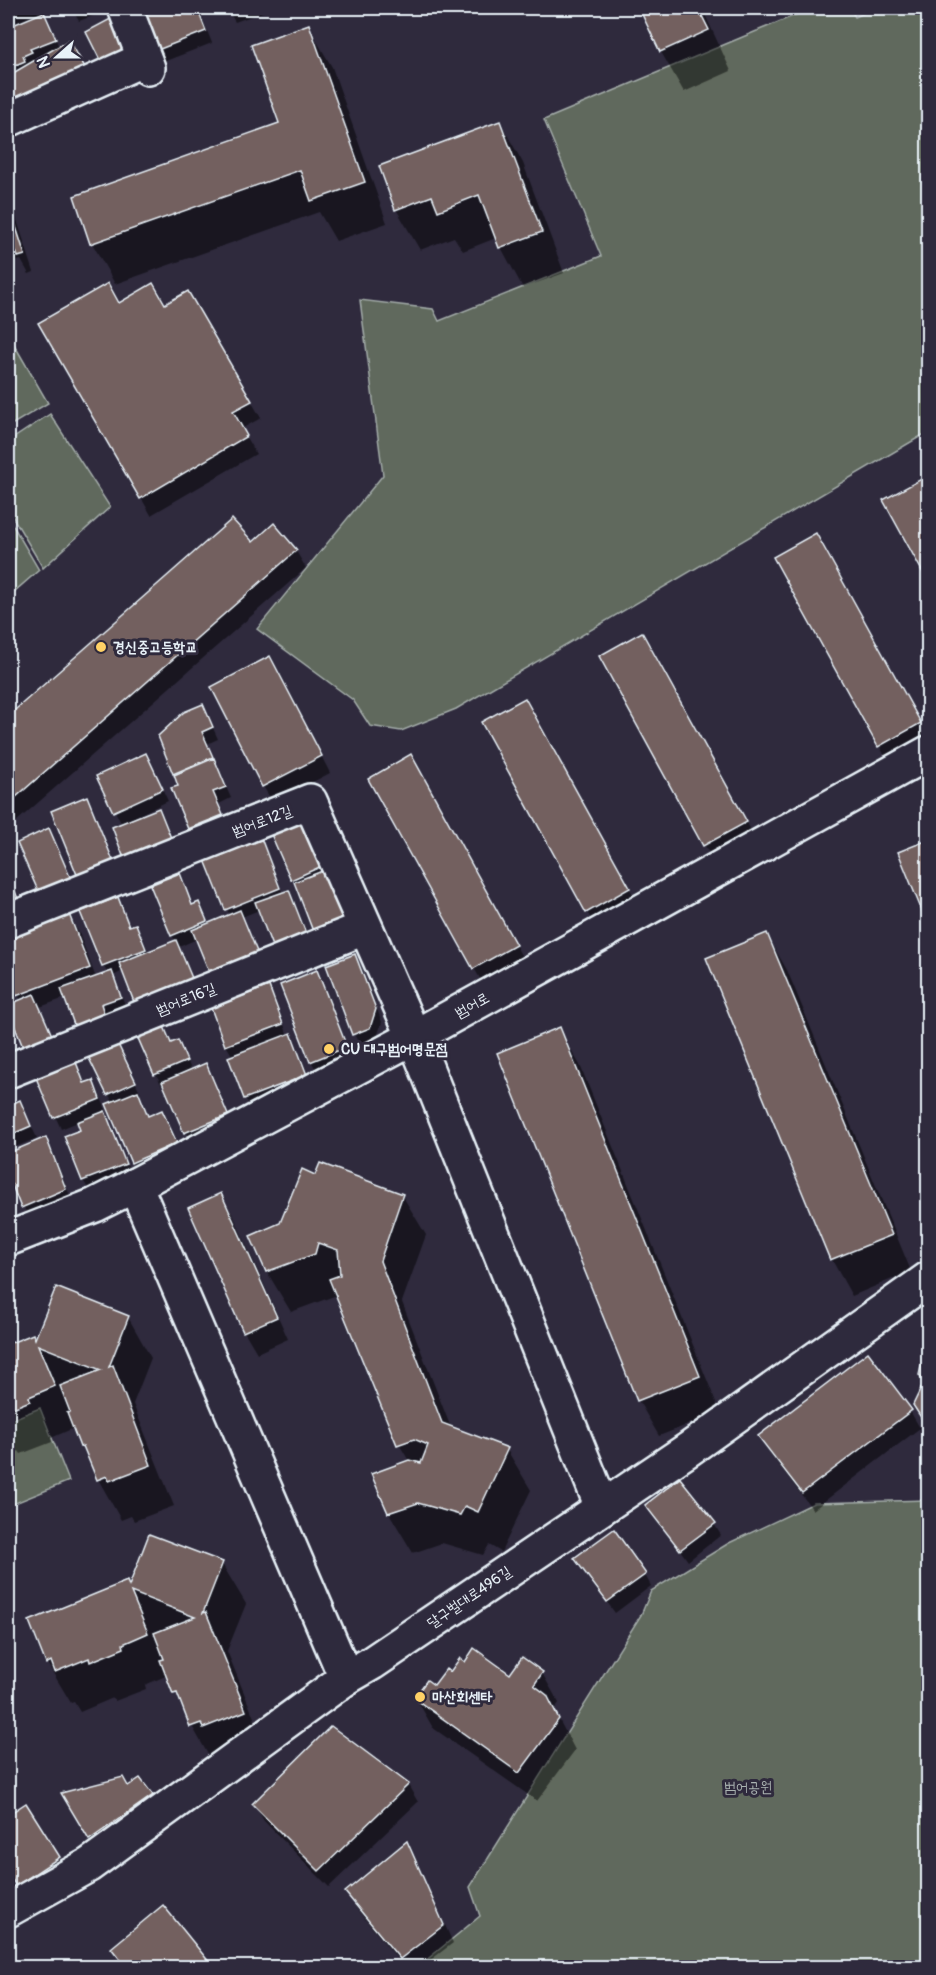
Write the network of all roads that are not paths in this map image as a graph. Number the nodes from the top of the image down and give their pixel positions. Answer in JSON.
{"nodes":[{"id":1,"x":125,"y":8,"type":"edge"},
{"id":2,"x":8,"y":120,"type":"edge"},
{"id":3,"x":928,"y":753,"type":"edge"},
{"id":4,"x":8,"y":921,"type":"edge"},
{"id":5,"x":364,"y":928,"type":"junction"},
{"id":6,"x":414,"y":1037,"type":"junction"},
{"id":7,"x":8,"y":1071,"type":"edge"},
{"id":8,"x":135,"y":1185,"type":"junction"},
{"id":9,"x":8,"y":1239,"type":"edge"},
{"id":10,"x":928,"y":1279,"type":"edge"},
{"id":11,"x":602,"y":1506,"type":"junction"},
{"id":12,"x":346,"y":1678,"type":"junction"},
{"id":13,"x":8,"y":1910,"type":"edge"}],
"edges":[{"from":1,"to":2,"type":"street"},
{"from":3,"to":6,"type":"street","name":"범어로"},
{"from":4,"to":5,"type":"street","name":"범어로12길"},
{"from":5,"to":6,"type":"street","name":"범어로12길"},
{"from":5,"to":7,"type":"street","name":"범어로16길"},
{"from":6,"to":8,"type":"street","name":"범어로"},
{"from":6,"to":11,"type":"street","name":"범어로12길"},
{"from":8,"to":9,"type":"street","name":"범어로"},
{"from":8,"to":12,"type":"street"},
{"from":10,"to":11,"type":"street","name":"달구벌대로496길"},
{"from":11,"to":12,"type":"street","name":"달구벌대로496길"},
{"from":12,"to":13,"type":"street","name":"달구벌대로496길"}]}
